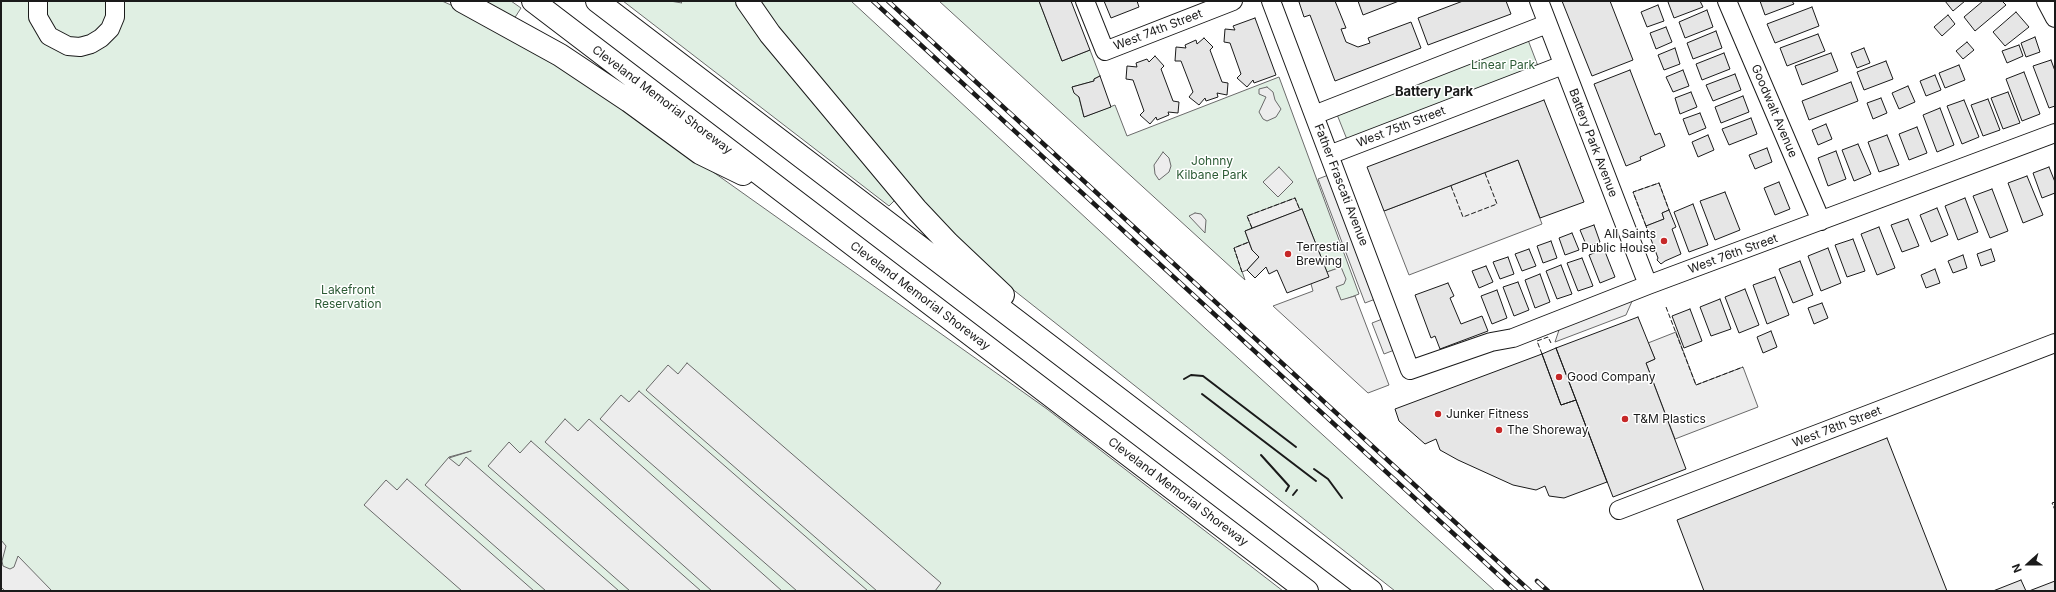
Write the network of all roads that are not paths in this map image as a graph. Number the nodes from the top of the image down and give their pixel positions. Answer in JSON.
{"nodes":[{"id":1,"x":38,"y":1,"type":"edge"},
{"id":2,"x":462,"y":1,"type":"edge"},
{"id":3,"x":533,"y":1,"type":"edge"},
{"id":4,"x":597,"y":1,"type":"edge"},
{"id":5,"x":747,"y":1,"type":"edge"},
{"id":6,"x":1085,"y":1,"type":"edge"},
{"id":7,"x":1233,"y":1,"type":"edge"},
{"id":8,"x":1271,"y":1,"type":"edge"},
{"id":9,"x":1539,"y":1,"type":"edge"},
{"id":10,"x":1727,"y":1,"type":"edge"},
{"id":11,"x":2046,"y":1,"type":"edge"},
{"id":12,"x":117,"y":2,"type":"edge"},
{"id":13,"x":2055,"y":18,"type":"edge"},
{"id":14,"x":1547,"y":24,"type":"junction"},
{"id":15,"x":1563,"y":65,"type":"junction"},
{"id":16,"x":1314,"y":115,"type":"junction"},
{"id":17,"x":2055,"y":133,"type":"edge"},
{"id":18,"x":1329,"y":155,"type":"junction"},
{"id":19,"x":789,"y":197,"type":"junction"},
{"id":20,"x":1821,"y":221,"type":"junction"},
{"id":21,"x":1648,"y":285,"type":"junction"},
{"id":22,"x":2055,"y":343,"type":"edge"},
{"id":23,"x":1078,"y":368,"type":"junction"},
{"id":24,"x":1410,"y":370,"type":"joint"},
{"id":25,"x":1619,"y":510,"type":"dead end"},
{"id":26,"x":1307,"y":591,"type":"edge"},
{"id":27,"x":1371,"y":591,"type":"edge"}],
"edges":[{"from":1,"to":12,"type":"street"},
{"from":2,"to":19,"type":"highway"},
{"from":3,"to":19,"type":"highway","name":"Cleveland Memorial Shoreway"},
{"from":4,"to":23,"type":"highway"},
{"from":5,"to":23,"type":"highway"},
{"from":6,"to":7,"type":"street","name":"West 74th Street"},
{"from":8,"to":16,"type":"street","name":"Father Frascati Avenue"},
{"from":9,"to":14,"type":"street","name":"Battery Park Avenue"},
{"from":10,"to":20,"type":"street","name":"Goodwalt Avenue"},
{"from":11,"to":13,"type":"street"},
{"from":14,"to":15,"type":"street","name":"Battery Park Avenue"},
{"from":14,"to":16,"type":"street"},
{"from":15,"to":18,"type":"street","name":"West 75th Street"},
{"from":15,"to":21,"type":"street","name":"Battery Park Avenue"},
{"from":16,"to":18,"type":"street","name":"Father Frascati Avenue"},
{"from":17,"to":20,"type":"street","name":"West 76th Street"},
{"from":18,"to":24,"type":"street","name":"Father Frascati Avenue"},
{"from":19,"to":26,"type":"highway","name":"Cleveland Memorial Shoreway"},
{"from":20,"to":21,"type":"street","name":"West 76th Street"},
{"from":21,"to":24,"type":"street","name":"West 76th Street"},
{"from":22,"to":25,"type":"street","name":"West 78th Street"},
{"from":23,"to":27,"type":"highway"}]}
